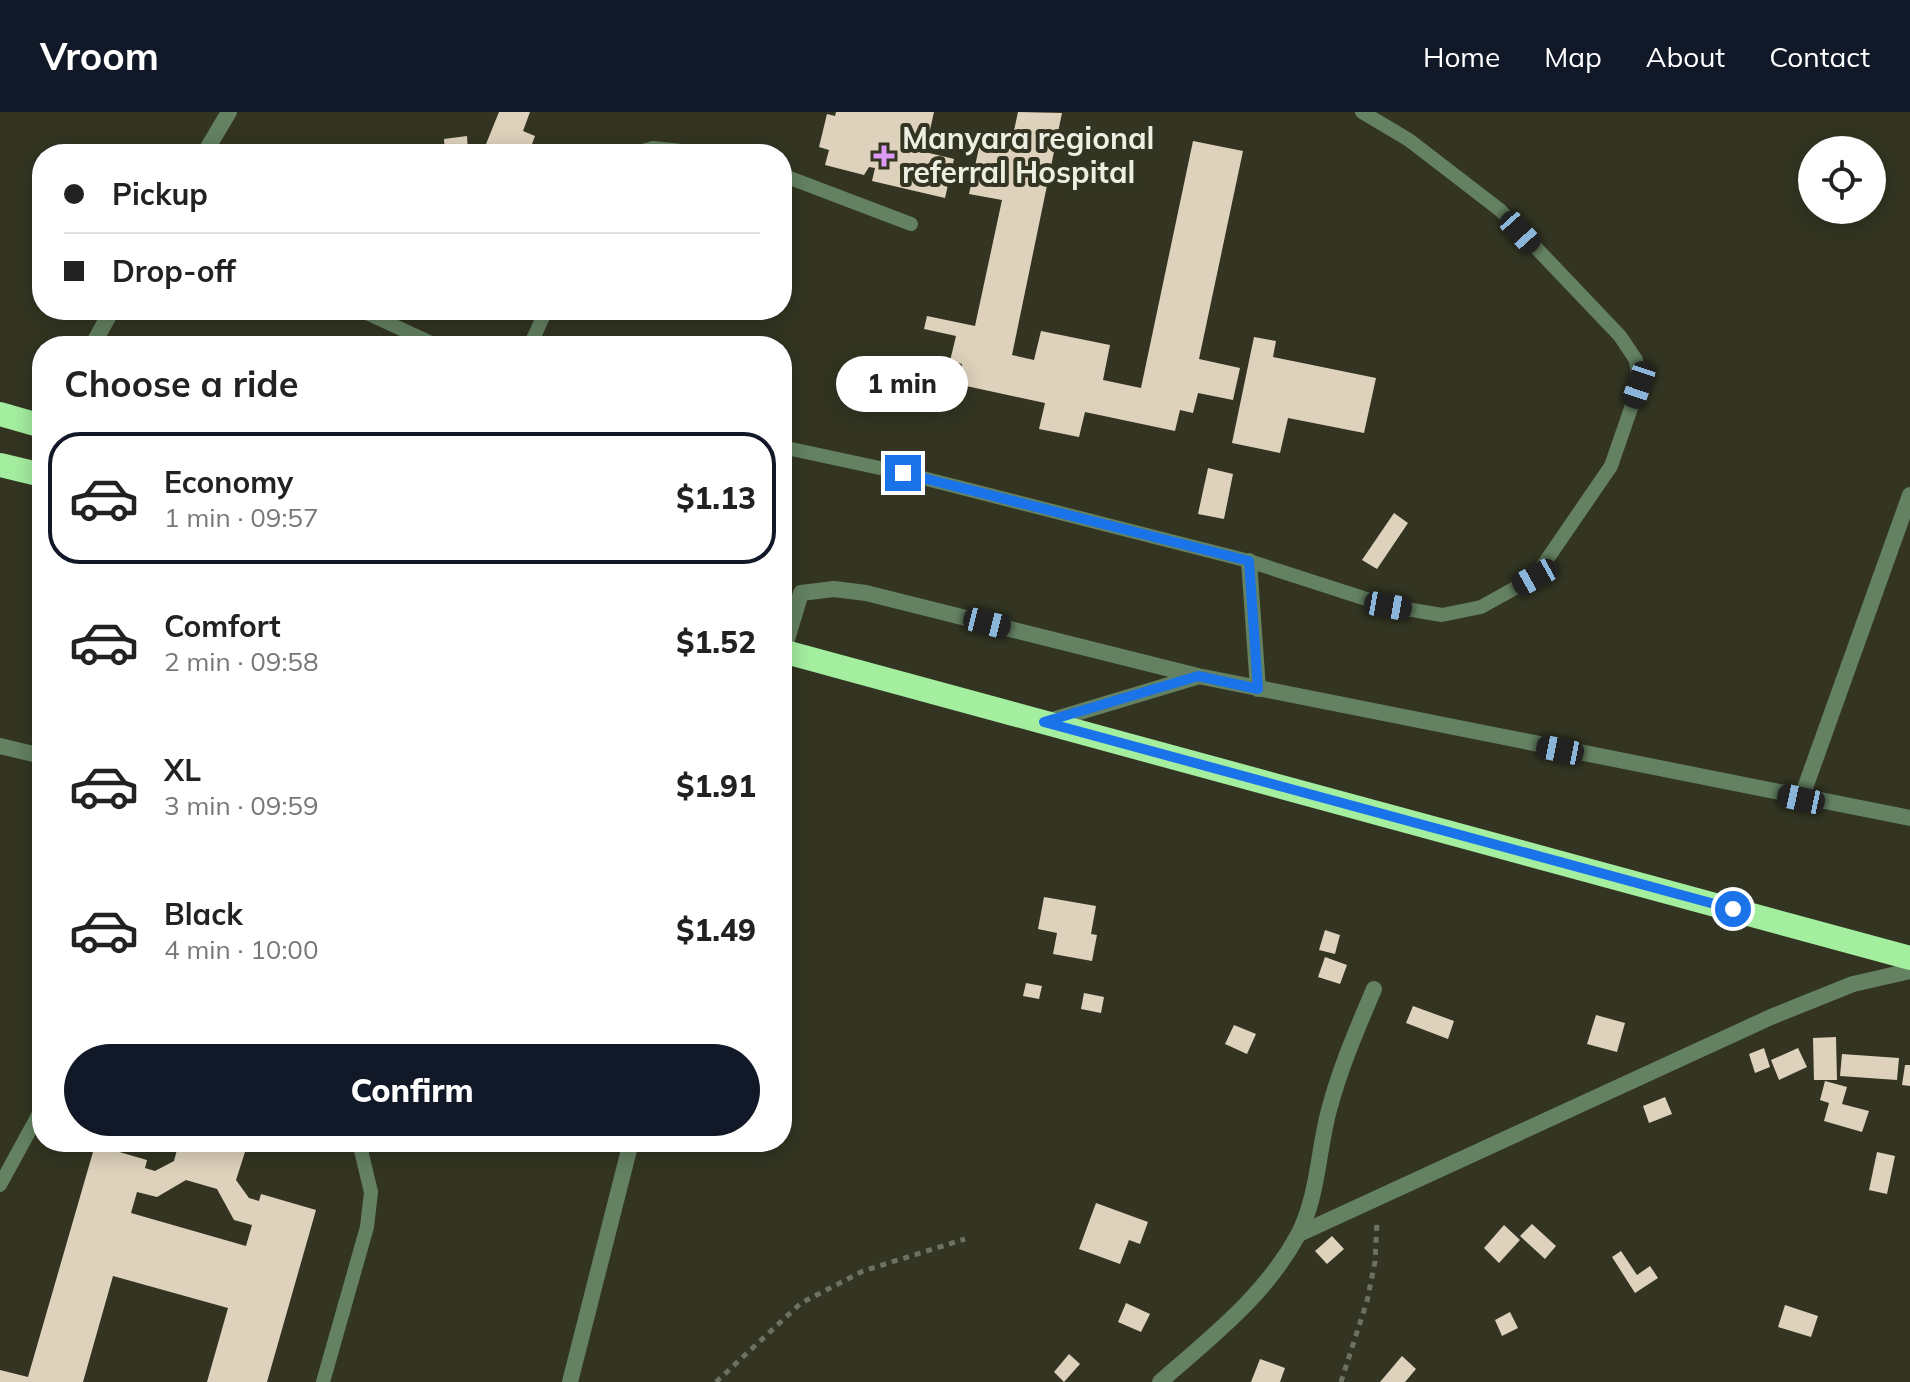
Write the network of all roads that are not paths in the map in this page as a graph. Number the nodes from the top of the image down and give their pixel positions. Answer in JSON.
{"nodes":[{"id":1,"x":229,"y":112,"type":"edge"},
{"id":2,"x":1362,"y":112,"type":"edge"},
{"id":3,"x":210,"y":144,"type":"edge"},
{"id":4,"x":792,"y":179,"type":"edge"},
{"id":5,"x":911,"y":224,"type":"dead end"},
{"id":6,"x":382,"y":320,"type":"edge"},
{"id":7,"x":416,"y":336,"type":"edge"},
{"id":8,"x":0,"y":414,"type":"edge"},
{"id":9,"x":32,"y":423,"type":"edge"},
{"id":10,"x":792,"y":449,"type":"edge"},
{"id":11,"x":0,"y":465,"type":"edge"},
{"id":12,"x":32,"y":473,"type":"edge"},
{"id":13,"x":1910,"y":495,"type":"edge"},
{"id":14,"x":1249,"y":561,"type":"junction"},
{"id":15,"x":792,"y":623,"type":"edge"},
{"id":16,"x":792,"y":655,"type":"edge"},
{"id":17,"x":1198,"y":676,"type":"junction"},
{"id":18,"x":1258,"y":689,"type":"junction"},
{"id":19,"x":1044,"y":722,"type":"junction"},
{"id":20,"x":0,"y":746,"type":"edge"},
{"id":21,"x":32,"y":754,"type":"edge"},
{"id":22,"x":1801,"y":799,"type":"junction"},
{"id":23,"x":1910,"y":818,"type":"edge"},
{"id":24,"x":1910,"y":958,"type":"edge"},
{"id":25,"x":1910,"y":971,"type":"edge"},
{"id":26,"x":1374,"y":989,"type":"dead end"},
{"id":27,"x":32,"y":1126,"type":"edge"},
{"id":28,"x":361,"y":1152,"type":"edge"},
{"id":29,"x":628,"y":1152,"type":"edge"},
{"id":30,"x":0,"y":1185,"type":"edge"},
{"id":31,"x":1299,"y":1234,"type":"junction"},
{"id":32,"x":323,"y":1382,"type":"edge"},
{"id":33,"x":570,"y":1382,"type":"edge"},
{"id":34,"x":1160,"y":1382,"type":"edge"}],
"edges":[{"from":1,"to":3,"type":"street"},
{"from":2,"to":14,"type":"lane"},
{"from":4,"to":5,"type":"lane"},
{"from":6,"to":7,"type":"lane"},
{"from":8,"to":9,"type":"highway"},
{"from":10,"to":14,"type":"lane"},
{"from":11,"to":12,"type":"highway"},
{"from":13,"to":22,"type":"street"},
{"from":14,"to":18,"type":"street"},
{"from":15,"to":17,"type":"street"},
{"from":16,"to":19,"type":"highway"},
{"from":17,"to":18,"type":"street"},
{"from":17,"to":19,"type":"street"},
{"from":18,"to":22,"type":"street"},
{"from":19,"to":24,"type":"highway"},
{"from":20,"to":21,"type":"street"},
{"from":22,"to":23,"type":"street"},
{"from":25,"to":31,"type":"street"},
{"from":26,"to":31,"type":"street"},
{"from":27,"to":30,"type":"lane"},
{"from":28,"to":32,"type":"lane"},
{"from":29,"to":33,"type":"street"},
{"from":31,"to":34,"type":"street"}]}
